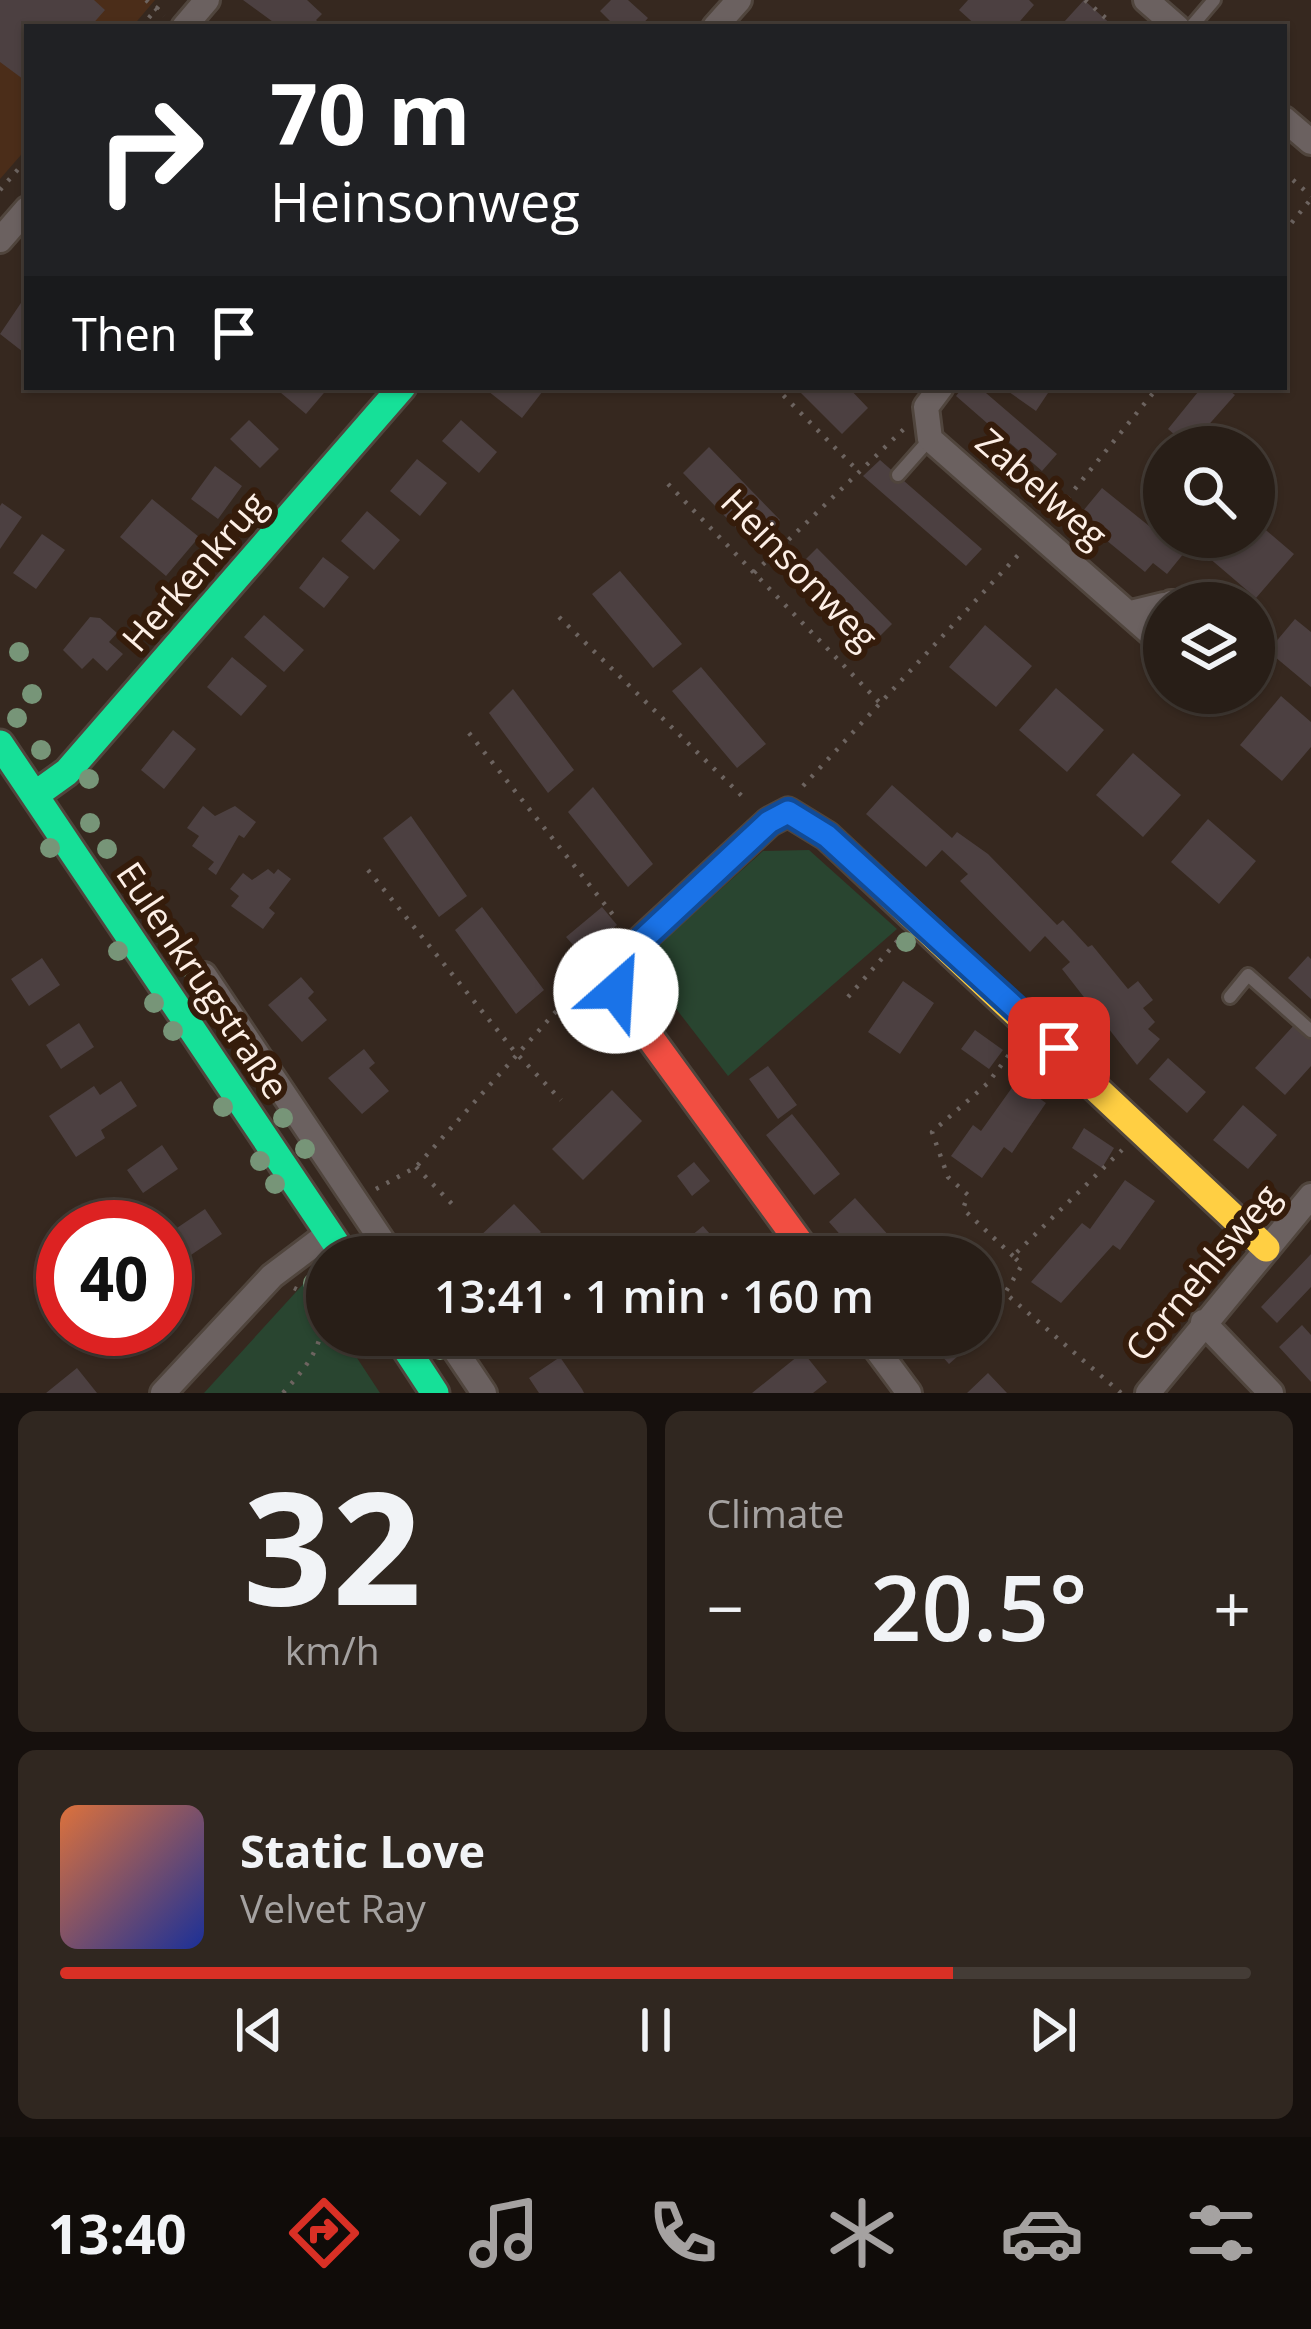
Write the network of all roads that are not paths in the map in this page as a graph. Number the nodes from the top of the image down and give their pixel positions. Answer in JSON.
{"nodes":[{"id":1,"x":207,"y":0,"type":"edge"},
{"id":2,"x":739,"y":0,"type":"edge"},
{"id":3,"x":1146,"y":0,"type":"edge"},
{"id":4,"x":1214,"y":0,"type":"edge"},
{"id":5,"x":187,"y":24,"type":"edge"},
{"id":6,"x":718,"y":24,"type":"edge"},
{"id":7,"x":1174,"y":24,"type":"edge"},
{"id":8,"x":1194,"y":24,"type":"edge"},
{"id":9,"x":1287,"y":122,"type":"edge"},
{"id":10,"x":1311,"y":142,"type":"edge"},
{"id":11,"x":24,"y":212,"type":"edge"},
{"id":12,"x":0,"y":240,"type":"edge"},
{"id":13,"x":399,"y":390,"type":"edge"},
{"id":14,"x":933,"y":397,"type":"edge"},
{"id":15,"x":930,"y":439,"type":"junction"},
{"id":16,"x":898,"y":475,"type":"dead end"},
{"id":17,"x":1143,"y":610,"type":"edge"},
{"id":18,"x":1131,"y":613,"type":"junction"},
{"id":19,"x":1143,"y":625,"type":"edge"},
{"id":20,"x":0,"y":744,"type":"edge"},
{"id":21,"x":35,"y":795,"type":"junction"},
{"id":22,"x":204,"y":975,"type":"dead end"},
{"id":23,"x":1230,"y":997,"type":"dead end"},
{"id":24,"x":1311,"y":1031,"type":"edge"},
{"id":25,"x":1311,"y":1196,"type":"edge"},
{"id":26,"x":331,"y":1236,"type":"edge"},
{"id":27,"x":379,"y":1236,"type":"edge"},
{"id":28,"x":795,"y":1236,"type":"edge"},
{"id":29,"x":1266,"y":1248,"type":"junction"},
{"id":30,"x":306,"y":1260,"type":"edge"},
{"id":31,"x":1203,"y":1322,"type":"junction"},
{"id":32,"x":411,"y":1356,"type":"edge"},
{"id":33,"x":459,"y":1356,"type":"edge"},
{"id":34,"x":882,"y":1356,"type":"edge"},
{"id":35,"x":163,"y":1393,"type":"edge"},
{"id":36,"x":435,"y":1393,"type":"edge"},
{"id":37,"x":484,"y":1393,"type":"edge"},
{"id":38,"x":909,"y":1393,"type":"edge"},
{"id":39,"x":1148,"y":1393,"type":"edge"},
{"id":40,"x":1271,"y":1393,"type":"edge"}],
"edges":[{"from":1,"to":5,"type":"street"},
{"from":2,"to":6,"type":"street"},
{"from":3,"to":7,"type":"street"},
{"from":4,"to":8,"type":"lane"},
{"from":9,"to":10,"type":"street"},
{"from":11,"to":12,"type":"street"},
{"from":13,"to":21,"type":"street","name":"Herkenkrug"},
{"from":14,"to":15,"type":"street","name":"Zabelweg"},
{"from":15,"to":16,"type":"lane"},
{"from":15,"to":18,"type":"street","name":"Zabelweg"},
{"from":17,"to":18,"type":"street"},
{"from":18,"to":19,"type":"street","name":"Zabelweg"},
{"from":20,"to":21,"type":"street","name":"Eulenkrugstraße"},
{"from":21,"to":26,"type":"street","name":"Eulenkrugstraße"},
{"from":22,"to":27,"type":"street","name":"Eulenkrugstraße"},
{"from":23,"to":24,"type":"lane"},
{"from":25,"to":29,"type":"street","name":"Cornehlsweg"},
{"from":28,"to":29,"type":"street"},
{"from":29,"to":31,"type":"street","name":"Cornehlsweg"},
{"from":30,"to":35,"type":"street"},
{"from":31,"to":39,"type":"street","name":"Cornehlsweg"},
{"from":31,"to":40,"type":"street"},
{"from":32,"to":36,"type":"street"},
{"from":33,"to":37,"type":"street"},
{"from":34,"to":38,"type":"street"}]}
